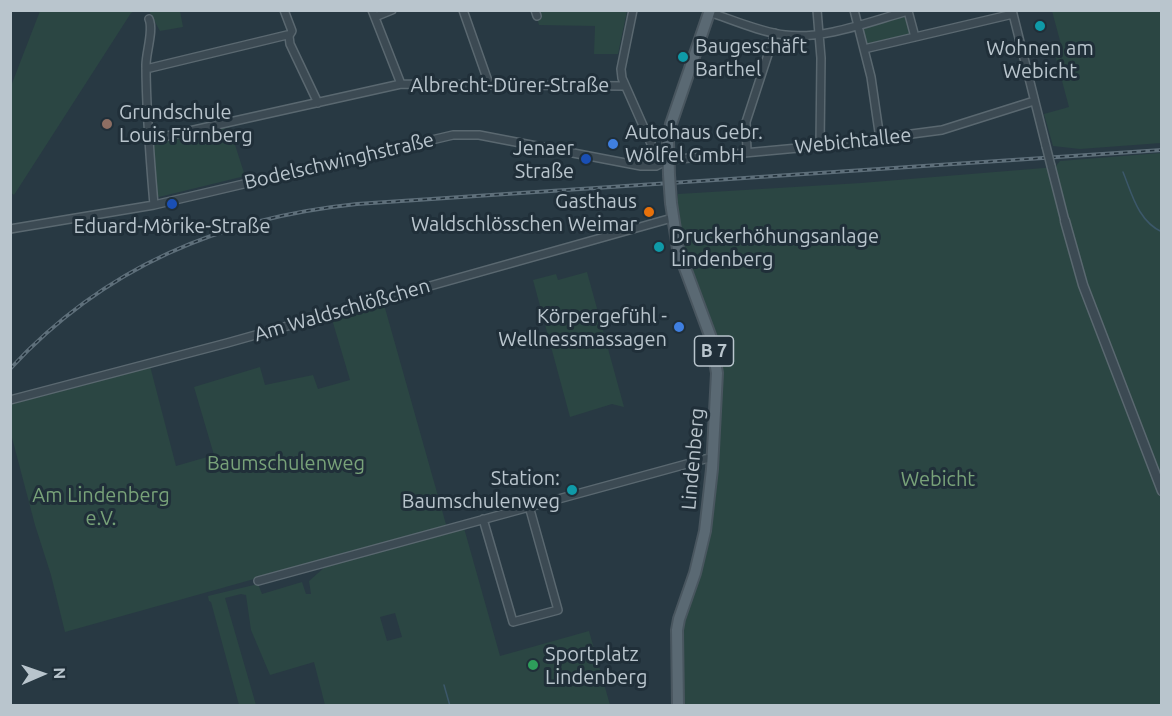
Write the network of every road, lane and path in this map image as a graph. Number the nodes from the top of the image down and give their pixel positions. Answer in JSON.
{"nodes":[{"id":1,"x":284,"y":10,"type":"edge"},
{"id":2,"x":393,"y":10,"type":"edge"},
{"id":3,"x":463,"y":10,"type":"edge"},
{"id":4,"x":633,"y":10,"type":"edge"},
{"id":5,"x":817,"y":10,"type":"edge"},
{"id":6,"x":854,"y":10,"type":"edge"},
{"id":7,"x":709,"y":11,"type":"edge"},
{"id":8,"x":1012,"y":12,"type":"edge"},
{"id":9,"x":373,"y":14,"type":"edge"},
{"id":10,"x":149,"y":20,"type":"dead end"},
{"id":11,"x":858,"y":25,"type":"junction"},
{"id":12,"x":775,"y":33,"type":"junction"},
{"id":13,"x":819,"y":34,"type":"junction"},
{"id":14,"x":915,"y":37,"type":"junction"},
{"id":15,"x":290,"y":40,"type":"junction"},
{"id":16,"x":864,"y":49,"type":"junction"},
{"id":17,"x":146,"y":69,"type":"junction"},
{"id":18,"x":401,"y":84,"type":"junction"},
{"id":19,"x":489,"y":84,"type":"junction"},
{"id":20,"x":625,"y":86,"type":"junction"},
{"id":21,"x":1034,"y":101,"type":"junction"},
{"id":22,"x":318,"y":103,"type":"junction"},
{"id":23,"x":880,"y":139,"type":"junction"},
{"id":24,"x":149,"y":140,"type":"junction"},
{"id":25,"x":820,"y":146,"type":"junction"},
{"id":26,"x":747,"y":152,"type":"junction"},
{"id":27,"x":664,"y":162,"type":"junction"},
{"id":28,"x":154,"y":205,"type":"junction"},
{"id":29,"x":672,"y":218,"type":"junction"},
{"id":30,"x":1065,"y":221,"type":"joint"},
{"id":31,"x":10,"y":229,"type":"edge"},
{"id":32,"x":10,"y":400,"type":"edge"},
{"id":33,"x":713,"y":458,"type":"junction"},
{"id":34,"x":1161,"y":491,"type":"edge"},
{"id":35,"x":529,"y":506,"type":"junction"},
{"id":36,"x":483,"y":519,"type":"junction"},
{"id":37,"x":258,"y":581,"type":"dead end"},
{"id":38,"x":678,"y":705,"type":"edge"}],
"edges":[{"from":1,"to":15,"type":"street"},
{"from":2,"to":9,"type":"street"},
{"from":3,"to":19,"type":"street"},
{"from":4,"to":20,"type":"street"},
{"from":5,"to":13,"type":"street"},
{"from":6,"to":11,"type":"street"},
{"from":7,"to":12,"type":"street"},
{"from":7,"to":27,"type":"main road","number":"B 7"},
{"from":8,"to":14,"type":"street"},
{"from":8,"to":21,"type":"street"},
{"from":9,"to":18,"type":"street"},
{"from":10,"to":17,"type":"street"},
{"from":11,"to":13,"type":"street"},
{"from":11,"to":14,"type":"street"},
{"from":11,"to":16,"type":"street"},
{"from":12,"to":13,"type":"street"},
{"from":12,"to":26,"type":"street"},
{"from":13,"to":25,"type":"street"},
{"from":14,"to":16,"type":"street"},
{"from":15,"to":17,"type":"street"},
{"from":15,"to":22,"type":"street"},
{"from":16,"to":23,"type":"street"},
{"from":17,"to":24,"type":"street"},
{"from":18,"to":19,"type":"street","name":"Albrecht-Dürer-Straße"},
{"from":18,"to":22,"type":"street","name":"Albrecht-Dürer-Straße"},
{"from":19,"to":20,"type":"street","name":"Albrecht-Dürer-Straße"},
{"from":20,"to":27,"type":"street"},
{"from":21,"to":23,"type":"street","name":"Webichtallee"},
{"from":21,"to":30,"type":"street","bridge":true},
{"from":22,"to":24,"type":"street","name":"Albrecht-Dürer-Straße"},
{"from":23,"to":25,"type":"street","name":"Webichtallee"},
{"from":24,"to":28,"type":"street"},
{"from":25,"to":26,"type":"street","name":"Webichtallee"},
{"from":26,"to":27,"type":"street","name":"Webichtallee"},
{"from":27,"to":28,"type":"street","name":"Bodelschwinghstraße"},
{"from":27,"to":29,"type":"main road","number":"B 7","bridge":true},
{"from":28,"to":31,"type":"street","name":"Bodelschwinghstraße"},
{"from":29,"to":32,"type":"street","name":"Am Waldschlößchen"},
{"from":29,"to":33,"type":"main road","name":"Lindenberg","number":"B 7"},
{"from":30,"to":34,"type":"street"},
{"from":33,"to":35,"type":"street"},
{"from":33,"to":38,"type":"main road","name":"Lindenberg","number":"B 7"},
{"from":35,"to":36,"type":"street"},
{"from":35,"to":36,"type":"street"},
{"from":36,"to":37,"type":"street"}]}
